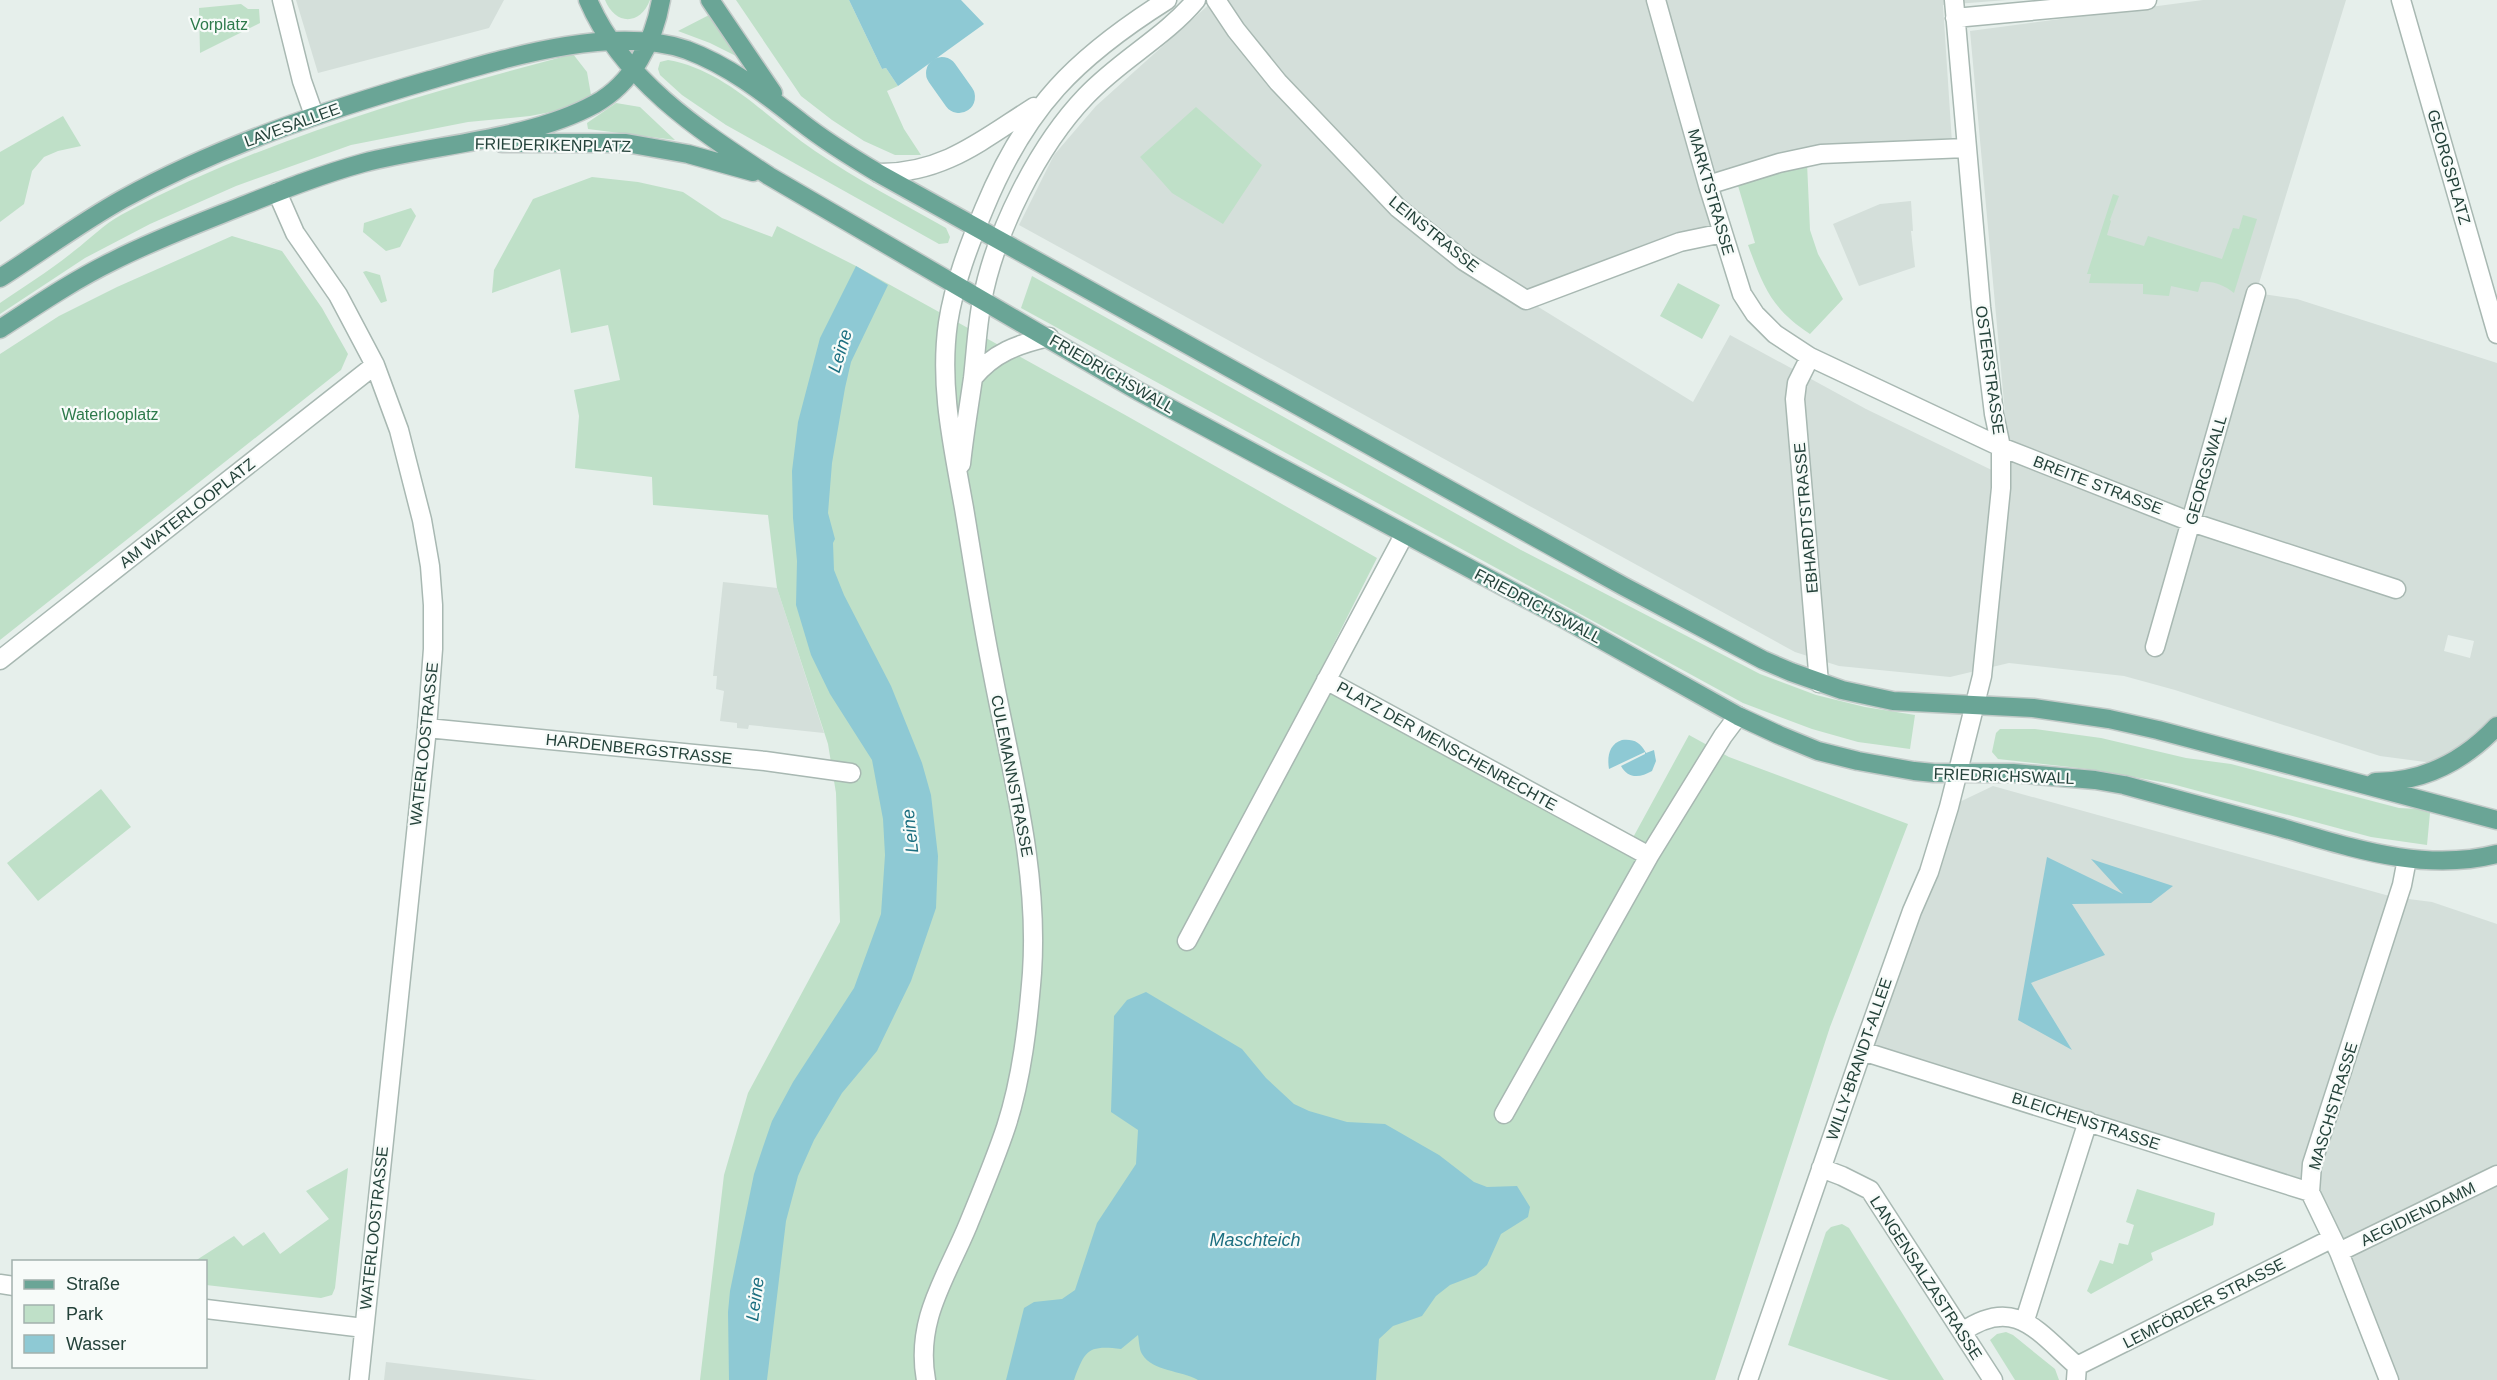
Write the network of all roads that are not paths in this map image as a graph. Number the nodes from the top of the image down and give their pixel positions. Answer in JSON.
{"nodes":[{"id":1,"x":282,"y":0,"type":"edge"},
{"id":2,"x":588,"y":0,"type":"edge"},
{"id":3,"x":661,"y":0,"type":"edge"},
{"id":4,"x":710,"y":0,"type":"edge"},
{"id":5,"x":1167,"y":0,"type":"edge"},
{"id":6,"x":1196,"y":0,"type":"edge"},
{"id":7,"x":1216,"y":0,"type":"edge"},
{"id":8,"x":1656,"y":0,"type":"edge"},
{"id":9,"x":2147,"y":0,"type":"edge"},
{"id":10,"x":2401,"y":0,"type":"edge"},
{"id":11,"x":1954,"y":9,"type":"edge"},
{"id":12,"x":611,"y":42,"type":"junction"},
{"id":13,"x":648,"y":44,"type":"junction"},
{"id":14,"x":633,"y":71,"type":"junction"},
{"id":15,"x":1048,"y":97,"type":"junction"},
{"id":16,"x":780,"y":105,"type":"junction"},
{"id":17,"x":314,"y":115,"type":"junction"},
{"id":18,"x":461,"y":144,"type":"junction"},
{"id":19,"x":1966,"y":148,"type":"junction"},
{"id":20,"x":878,"y":173,"type":"junction"},
{"id":21,"x":769,"y":176,"type":"junction"},
{"id":22,"x":1708,"y":185,"type":"junction"},
{"id":23,"x":277,"y":192,"type":"junction"},
{"id":24,"x":976,"y":227,"type":"junction"},
{"id":25,"x":1723,"y":233,"type":"junction"},
{"id":26,"x":1000,"y":240,"type":"junction"},
{"id":27,"x":0,"y":278,"type":"edge"},
{"id":28,"x":957,"y":284,"type":"junction"},
{"id":29,"x":2256,"y":293,"type":"dead end"},
{"id":30,"x":982,"y":299,"type":"junction"},
{"id":31,"x":0,"y":329,"type":"edge"},
{"id":32,"x":2497,"y":334,"type":"edge"},
{"id":33,"x":1049,"y":337,"type":"junction"},
{"id":34,"x":1810,"y":357,"type":"junction"},
{"id":35,"x":375,"y":365,"type":"junction"},
{"id":36,"x":973,"y":378,"type":"junction"},
{"id":37,"x":2001,"y":447,"type":"junction"},
{"id":38,"x":959,"y":480,"type":"junction"},
{"id":39,"x":2191,"y":522,"type":"junction"},
{"id":40,"x":1404,"y":535,"type":"junction"},
{"id":41,"x":2396,"y":589,"type":"dead end"},
{"id":42,"x":2155,"y":647,"type":"dead end"},
{"id":43,"x":0,"y":660,"type":"edge"},
{"id":44,"x":1326,"y":680,"type":"junction"},
{"id":45,"x":1819,"y":683,"type":"junction"},
{"id":46,"x":1975,"y":704,"type":"junction"},
{"id":47,"x":1738,"y":716,"type":"junction"},
{"id":48,"x":2497,"y":726,"type":"edge"},
{"id":49,"x":427,"y":728,"type":"junction"},
{"id":50,"x":1967,"y":738,"type":"joint"},
{"id":51,"x":852,"y":773,"type":"dead end"},
{"id":52,"x":1958,"y":773,"type":"junction"},
{"id":53,"x":2358,"y":782,"type":"junction"},
{"id":54,"x":2497,"y":820,"type":"edge"},
{"id":55,"x":2497,"y":854,"type":"edge"},
{"id":56,"x":1649,"y":856,"type":"junction"},
{"id":57,"x":2407,"y":859,"type":"junction"},
{"id":58,"x":1187,"y":941,"type":"dead end"},
{"id":59,"x":1862,"y":1051,"type":"junction"},
{"id":60,"x":1504,"y":1114,"type":"dead end"},
{"id":61,"x":2088,"y":1121,"type":"junction"},
{"id":62,"x":1821,"y":1168,"type":"junction"},
{"id":63,"x":2497,"y":1175,"type":"edge"},
{"id":64,"x":2310,"y":1192,"type":"junction"},
{"id":65,"x":2335,"y":1245,"type":"junction"},
{"id":66,"x":207,"y":1309,"type":"edge"},
{"id":67,"x":2025,"y":1320,"type":"junction"},
{"id":68,"x":364,"y":1328,"type":"junction"},
{"id":69,"x":1962,"y":1332,"type":"junction"},
{"id":70,"x":2077,"y":1373,"type":"edge"},
{"id":71,"x":359,"y":1380,"type":"edge"},
{"id":72,"x":926,"y":1380,"type":"edge"},
{"id":73,"x":1748,"y":1380,"type":"edge"},
{"id":74,"x":1993,"y":1380,"type":"edge"},
{"id":75,"x":2389,"y":1380,"type":"edge"}],
"edges":[{"from":1,"to":17,"type":"street"},
{"from":2,"to":12,"type":"main road"},
{"from":3,"to":13,"type":"main road","name":"FRIEDERIKENPLATZ"},
{"from":4,"to":16,"type":"main road"},
{"from":5,"to":15,"type":"street"},
{"from":6,"to":26,"type":"street","name":"CULEMANNSTRASSE"},
{"from":7,"to":25,"type":"street","name":"LEINSTRASSE"},
{"from":8,"to":22,"type":"street","name":"MARKTSTRASSE"},
{"from":9,"to":11,"type":"street"},
{"from":10,"to":32,"type":"street","name":"GEORGSPLATZ"},
{"from":11,"to":19,"type":"street","name":"OSTERSTRASSE"},
{"from":12,"to":13,"type":"main road"},
{"from":12,"to":14,"type":"main road"},
{"from":12,"to":17,"type":"main road","name":"LAVESALLEE"},
{"from":13,"to":14,"type":"main road","name":"FRIEDERIKENPLATZ"},
{"from":13,"to":16,"type":"main road"},
{"from":14,"to":18,"type":"main road","name":"FRIEDERIKENPLATZ"},
{"from":14,"to":21,"type":"main road"},
{"from":15,"to":20,"type":"street"},
{"from":15,"to":24,"type":"street","name":"CULEMANNSTRASSE"},
{"from":16,"to":20,"type":"main road"},
{"from":17,"to":27,"type":"main road","name":"LAVESALLEE"},
{"from":18,"to":21,"type":"main road","name":"FRIEDERIKENPLATZ"},
{"from":18,"to":23,"type":"main road"},
{"from":19,"to":22,"type":"street"},
{"from":19,"to":37,"type":"street","name":"OSTERSTRASSE"},
{"from":20,"to":24,"type":"main road"},
{"from":21,"to":28,"type":"main road","name":"FRIEDRICHSWALL"},
{"from":22,"to":25,"type":"street","name":"MARKTSTRASSE"},
{"from":23,"to":31,"type":"main road"},
{"from":23,"to":35,"type":"street","name":"WATERLOOSTRASSE"},
{"from":24,"to":26,"type":"main road"},
{"from":24,"to":28,"type":"street","name":"CULEMANNSTRASSE"},
{"from":25,"to":34,"type":"street","name":"MARKTSTRASSE"},
{"from":26,"to":30,"type":"street","name":"CULEMANNSTRASSE"},
{"from":26,"to":45,"type":"main road"},
{"from":28,"to":30,"type":"main road","name":"FRIEDRICHSWALL"},
{"from":28,"to":38,"type":"street","name":"CULEMANNSTRASSE"},
{"from":29,"to":39,"type":"street","name":"GEORGSWALL"},
{"from":30,"to":33,"type":"main road","name":"FRIEDRICHSWALL"},
{"from":30,"to":36,"type":"street","name":"CULEMANNSTRASSE"},
{"from":33,"to":36,"type":"street"},
{"from":33,"to":40,"type":"main road","name":"FRIEDRICHSWALL"},
{"from":34,"to":37,"type":"street","name":"BREITE STRASSE"},
{"from":34,"to":45,"type":"street","name":"EBHARDTSTRASSE"},
{"from":35,"to":43,"type":"street","name":"AM WATERLOOPLATZ"},
{"from":35,"to":49,"type":"street","name":"WATERLOOSTRASSE"},
{"from":36,"to":38,"type":"street","name":"CULEMANNSTRASSE"},
{"from":37,"to":39,"type":"street","name":"BREITE STRASSE"},
{"from":37,"to":46,"type":"street","name":"OSTERSTRASSE"},
{"from":38,"to":72,"type":"street","name":"CULEMANNSTRASSE"},
{"from":39,"to":41,"type":"street","name":"BREITE STRASSE"},
{"from":39,"to":42,"type":"street","name":"GEORGSWALL"},
{"from":40,"to":44,"type":"street","name":"PLATZ DER MENSCHENRECHTE"},
{"from":40,"to":47,"type":"main road","name":"FRIEDRICHSWALL"},
{"from":44,"to":56,"type":"street","name":"PLATZ DER MENSCHENRECHTE"},
{"from":44,"to":58,"type":"street"},
{"from":45,"to":46,"type":"main road"},
{"from":46,"to":50,"type":"street","name":"OSTERSTRASSE"},
{"from":46,"to":53,"type":"main road"},
{"from":47,"to":52,"type":"main road","name":"FRIEDRICHSWALL"},
{"from":47,"to":56,"type":"street"},
{"from":48,"to":53,"type":"main road"},
{"from":49,"to":51,"type":"street","name":"HARDENBERGSTRASSE"},
{"from":49,"to":68,"type":"street","name":"WATERLOOSTRASSE"},
{"from":50,"to":52,"type":"street","name":"WILLY-BRANDT-ALLEE"},
{"from":52,"to":57,"type":"main road","name":"FRIEDRICHSWALL"},
{"from":52,"to":59,"type":"street","name":"WILLY-BRANDT-ALLEE"},
{"from":53,"to":54,"type":"main road"},
{"from":55,"to":57,"type":"main road","name":"FRIEDRICHSWALL"},
{"from":56,"to":60,"type":"street"},
{"from":57,"to":64,"type":"street","name":"MASCHSTRASSE"},
{"from":59,"to":61,"type":"street","name":"BLEICHENSTRASSE"},
{"from":59,"to":62,"type":"street","name":"WILLY-BRANDT-ALLEE"},
{"from":61,"to":64,"type":"street","name":"BLEICHENSTRASSE"},
{"from":61,"to":67,"type":"street"},
{"from":62,"to":69,"type":"street","name":"LANGENSALZASTRASSE"},
{"from":62,"to":73,"type":"street","name":"WILLY-BRANDT-ALLEE"},
{"from":63,"to":65,"type":"street","name":"AEGIDIENDAMM"},
{"from":64,"to":65,"type":"street","name":"MASCHSTRASSE"},
{"from":65,"to":70,"type":"street","name":"LEMFÖRDER STRASSE"},
{"from":65,"to":75,"type":"street","name":"MASCHSTRASSE"},
{"from":66,"to":68,"type":"street"},
{"from":67,"to":69,"type":"street"},
{"from":67,"to":70,"type":"street","name":"LEMFÖRDER STRASSE"},
{"from":68,"to":71,"type":"street","name":"WATERLOOSTRASSE"},
{"from":69,"to":74,"type":"street","name":"LANGENSALZASTRASSE"}]}
